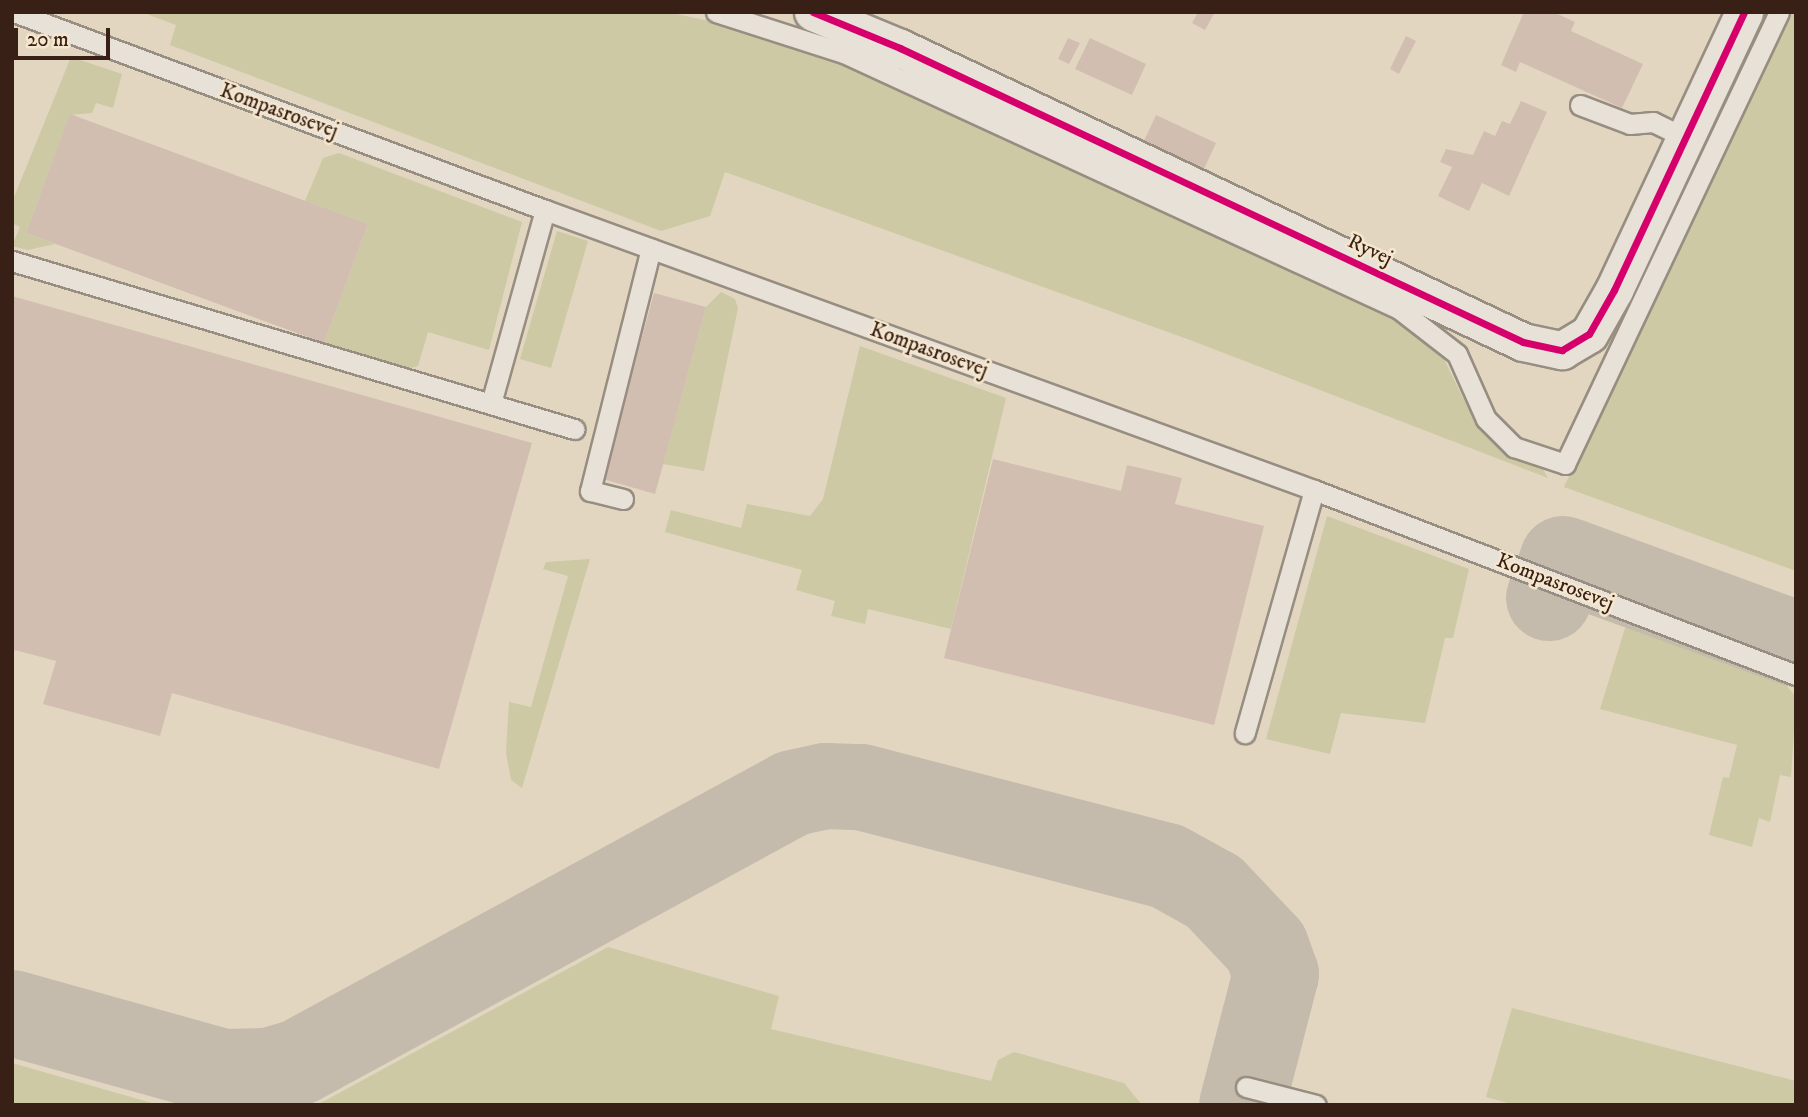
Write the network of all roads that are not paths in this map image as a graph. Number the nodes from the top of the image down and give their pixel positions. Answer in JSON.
{"nodes":[{"id":1,"x":14,"y":12,"type":"edge"},
{"id":2,"x":716,"y":12,"type":"edge"},
{"id":3,"x":813,"y":12,"type":"edge"},
{"id":4,"x":1744,"y":12,"type":"edge"},
{"id":5,"x":1779,"y":12,"type":"edge"},
{"id":6,"x":1580,"y":105,"type":"dead end"},
{"id":7,"x":1686,"y":138,"type":"junction"},
{"id":8,"x":545,"y":210,"type":"junction"},
{"id":9,"x":651,"y":249,"type":"junction"},
{"id":10,"x":12,"y":261,"type":"edge"},
{"id":11,"x":491,"y":403,"type":"junction"},
{"id":12,"x":574,"y":429,"type":"dead end"},
{"id":13,"x":1314,"y":490,"type":"junction"},
{"id":14,"x":623,"y":499,"type":"dead end"},
{"id":15,"x":1796,"y":675,"type":"edge"},
{"id":16,"x":1245,"y":733,"type":"dead end"},
{"id":17,"x":1246,"y":1087,"type":"dead end"},
{"id":18,"x":1316,"y":1105,"type":"edge"}],
"edges":[{"from":1,"to":8,"type":"lane","name":"Kompasrosevej"},
{"from":2,"to":5,"type":"lane"},
{"from":3,"to":7,"type":"street","name":"Ryvej"},
{"from":4,"to":7,"type":"street","name":"Ryvej"},
{"from":6,"to":7,"type":"lane"},
{"from":8,"to":9,"type":"lane","name":"Kompasrosevej"},
{"from":8,"to":11,"type":"lane"},
{"from":9,"to":13,"type":"lane","name":"Kompasrosevej"},
{"from":9,"to":14,"type":"lane"},
{"from":10,"to":11,"type":"lane"},
{"from":11,"to":12,"type":"lane"},
{"from":13,"to":15,"type":"lane","name":"Kompasrosevej"},
{"from":13,"to":16,"type":"lane"},
{"from":17,"to":18,"type":"lane"}]}
